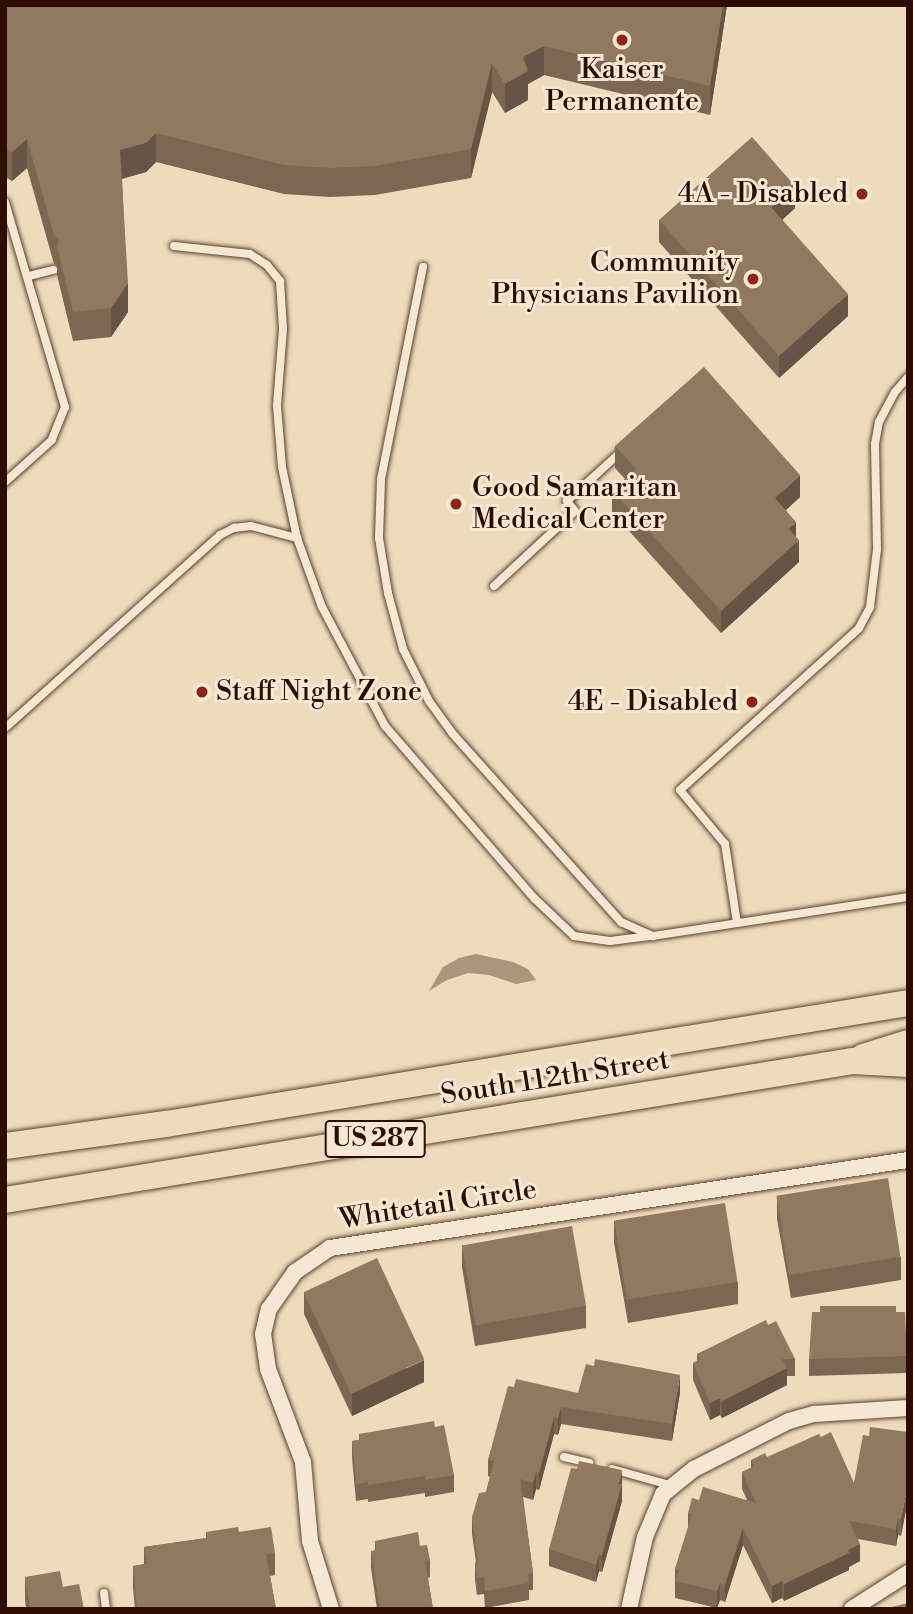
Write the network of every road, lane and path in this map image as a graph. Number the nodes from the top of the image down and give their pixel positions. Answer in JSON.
{"nodes":[{"id":1,"x":5,"y":202,"type":"edge"},
{"id":2,"x":174,"y":246,"type":"dead end"},
{"id":3,"x":423,"y":267,"type":"dead end"},
{"id":4,"x":53,"y":270,"type":"dead end"},
{"id":5,"x":29,"y":276,"type":"junction"},
{"id":6,"x":908,"y":377,"type":"edge"},
{"id":7,"x":634,"y":440,"type":"edge"},
{"id":8,"x":5,"y":482,"type":"edge"},
{"id":9,"x":297,"y":538,"type":"junction"},
{"id":10,"x":494,"y":586,"type":"dead end"},
{"id":11,"x":5,"y":728,"type":"edge"},
{"id":12,"x":908,"y":897,"type":"edge"},
{"id":13,"x":737,"y":923,"type":"junction"},
{"id":14,"x":653,"y":936,"type":"junction"},
{"id":15,"x":908,"y":1003,"type":"edge"},
{"id":16,"x":908,"y":1044,"type":"edge"},
{"id":17,"x":852,"y":1061,"type":"junction"},
{"id":18,"x":908,"y":1064,"type":"edge"},
{"id":19,"x":5,"y":1146,"type":"edge"},
{"id":20,"x":908,"y":1160,"type":"edge"},
{"id":21,"x":5,"y":1200,"type":"edge"},
{"id":22,"x":908,"y":1408,"type":"edge"},
{"id":23,"x":564,"y":1457,"type":"dead end"},
{"id":24,"x":673,"y":1486,"type":"junction"},
{"id":25,"x":908,"y":1573,"type":"edge"},
{"id":26,"x":104,"y":1593,"type":"dead end"},
{"id":27,"x":106,"y":1609,"type":"edge"},
{"id":28,"x":331,"y":1609,"type":"edge"},
{"id":29,"x":629,"y":1609,"type":"edge"},
{"id":30,"x":852,"y":1609,"type":"edge"}],
"edges":[{"from":1,"to":5,"type":"lane"},
{"from":2,"to":9,"type":"lane"},
{"from":3,"to":14,"type":"lane"},
{"from":4,"to":5,"type":"lane"},
{"from":5,"to":8,"type":"lane"},
{"from":6,"to":13,"type":"lane"},
{"from":7,"to":10,"type":"lane"},
{"from":9,"to":11,"type":"lane"},
{"from":9,"to":14,"type":"lane"},
{"from":12,"to":13,"type":"lane"},
{"from":13,"to":14,"type":"lane"},
{"from":15,"to":19,"type":"main road","name":"South 112th Street","number":"US 287"},
{"from":16,"to":17,"type":"main road"},
{"from":17,"to":18,"type":"main road","name":"South 112th Street","number":"US 287"},
{"from":17,"to":21,"type":"main road","name":"South 112th Street","number":"US 287"},
{"from":20,"to":28,"type":"street","name":"Whitetail Circle"},
{"from":22,"to":24,"type":"street"},
{"from":23,"to":24,"type":"lane"},
{"from":24,"to":29,"type":"street"},
{"from":25,"to":30,"type":"street"},
{"from":26,"to":27,"type":"lane"}]}
